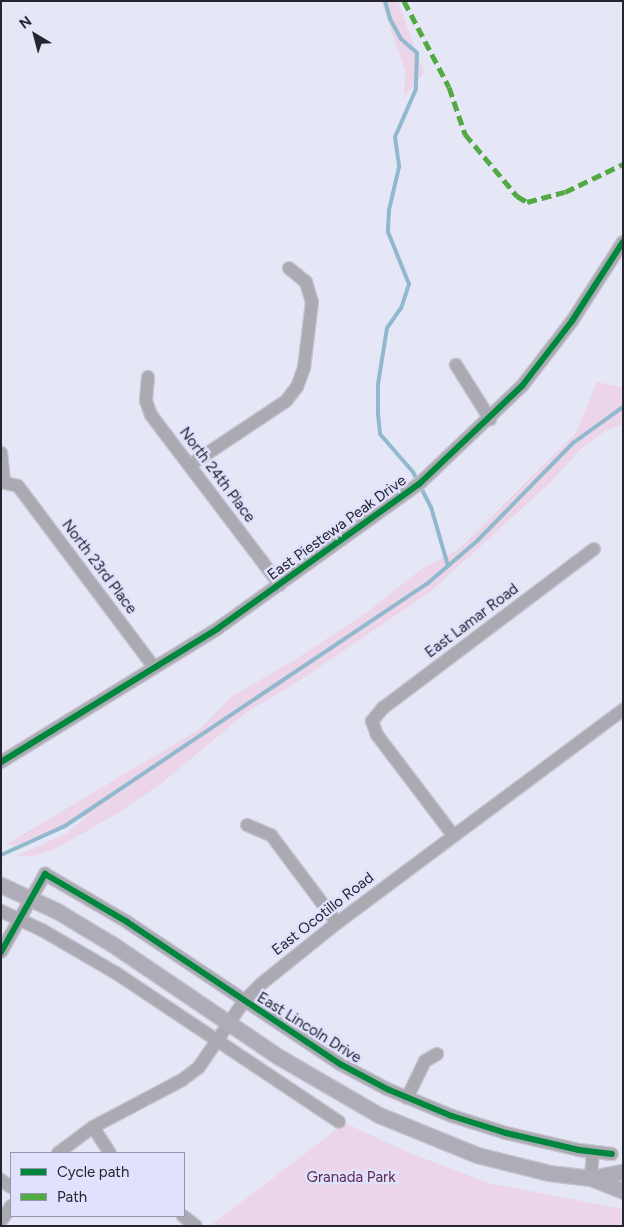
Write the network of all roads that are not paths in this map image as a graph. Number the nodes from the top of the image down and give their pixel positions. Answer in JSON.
{"nodes":[{"id":1,"x":623,"y":242,"type":"edge"},
{"id":2,"x":289,"y":268,"type":"dead end"},
{"id":3,"x":456,"y":365,"type":"dead end"},
{"id":4,"x":148,"y":377,"type":"dead end"},
{"id":5,"x":490,"y":419,"type":"junction"},
{"id":6,"x":1,"y":453,"type":"edge"},
{"id":7,"x":190,"y":465,"type":"junction"},
{"id":8,"x":2,"y":482,"type":"edge"},
{"id":9,"x":594,"y":549,"type":"dead end"},
{"id":10,"x":280,"y":586,"type":"junction"},
{"id":11,"x":154,"y":667,"type":"junction"},
{"id":12,"x":623,"y":710,"type":"edge"},
{"id":13,"x":1,"y":762,"type":"edge"},
{"id":14,"x":248,"y":825,"type":"dead end"},
{"id":15,"x":454,"y":835,"type":"junction"},
{"id":16,"x":1,"y":885,"type":"edge"},
{"id":17,"x":30,"y":897,"type":"junction"},
{"id":18,"x":1,"y":911,"type":"edge"},
{"id":19,"x":21,"y":919,"type":"junction"},
{"id":20,"x":337,"y":923,"type":"junction"},
{"id":21,"x":1,"y":952,"type":"edge"},
{"id":22,"x":244,"y":1001,"type":"junction"},
{"id":23,"x":229,"y":1023,"type":"junction"},
{"id":24,"x":217,"y":1042,"type":"junction"},
{"id":25,"x":437,"y":1054,"type":"dead end"},
{"id":26,"x":407,"y":1098,"type":"junction"},
{"id":27,"x":339,"y":1122,"type":"dead end"},
{"id":28,"x":92,"y":1127,"type":"junction"},
{"id":29,"x":59,"y":1152,"type":"edge"},
{"id":30,"x":109,"y":1152,"type":"edge"},
{"id":31,"x":593,"y":1152,"type":"junction"},
{"id":32,"x":612,"y":1154,"type":"dead end"},
{"id":33,"x":623,"y":1172,"type":"edge"},
{"id":34,"x":591,"y":1178,"type":"junction"},
{"id":35,"x":623,"y":1191,"type":"edge"},
{"id":36,"x":10,"y":1208,"type":"edge"},
{"id":37,"x":185,"y":1217,"type":"edge"},
{"id":38,"x":1,"y":1221,"type":"edge"},
{"id":39,"x":196,"y":1226,"type":"edge"}],
"edges":[{"from":1,"to":5,"type":"street","name":"East Piestewa Peak Drive"},
{"from":2,"to":7,"type":"street"},
{"from":3,"to":5,"type":"street"},
{"from":4,"to":7,"type":"street","name":"North 24th Place"},
{"from":5,"to":10,"type":"street","name":"East Piestewa Peak Drive"},
{"from":6,"to":8,"type":"street"},
{"from":7,"to":10,"type":"street","name":"North 24th Place"},
{"from":8,"to":11,"type":"street","name":"North 23rd Place"},
{"from":9,"to":15,"type":"street","name":"East Lamar Road"},
{"from":10,"to":11,"type":"street","name":"East Piestewa Peak Drive"},
{"from":11,"to":13,"type":"street","name":"East Piestewa Peak Drive"},
{"from":12,"to":15,"type":"street","name":"East Ocotillo Road"},
{"from":14,"to":20,"type":"street"},
{"from":15,"to":20,"type":"street","name":"East Ocotillo Road"},
{"from":16,"to":17,"type":"main road"},
{"from":17,"to":19,"type":"street"},
{"from":17,"to":22,"type":"street","name":"East Lincoln Drive"},
{"from":17,"to":23,"type":"main road"},
{"from":18,"to":19,"type":"street"},
{"from":19,"to":21,"type":"street"},
{"from":19,"to":24,"type":"street"},
{"from":20,"to":22,"type":"street","name":"East Ocotillo Road"},
{"from":22,"to":23,"type":"street","name":"East Ocotillo Road"},
{"from":22,"to":26,"type":"street","name":"East Lincoln Drive"},
{"from":23,"to":24,"type":"street","name":"East Ocotillo Road"},
{"from":23,"to":34,"type":"main road"},
{"from":24,"to":27,"type":"street"},
{"from":24,"to":28,"type":"street","name":"East Ocotillo Road"},
{"from":25,"to":26,"type":"street"},
{"from":26,"to":31,"type":"street","name":"East Lincoln Drive"},
{"from":28,"to":29,"type":"street","name":"East Ocotillo Road"},
{"from":28,"to":30,"type":"street"},
{"from":31,"to":32,"type":"street","name":"East Lincoln Drive"},
{"from":31,"to":34,"type":"street"},
{"from":33,"to":34,"type":"main road"},
{"from":34,"to":35,"type":"main road"},
{"from":36,"to":38,"type":"street"},
{"from":37,"to":39,"type":"street"}]}
